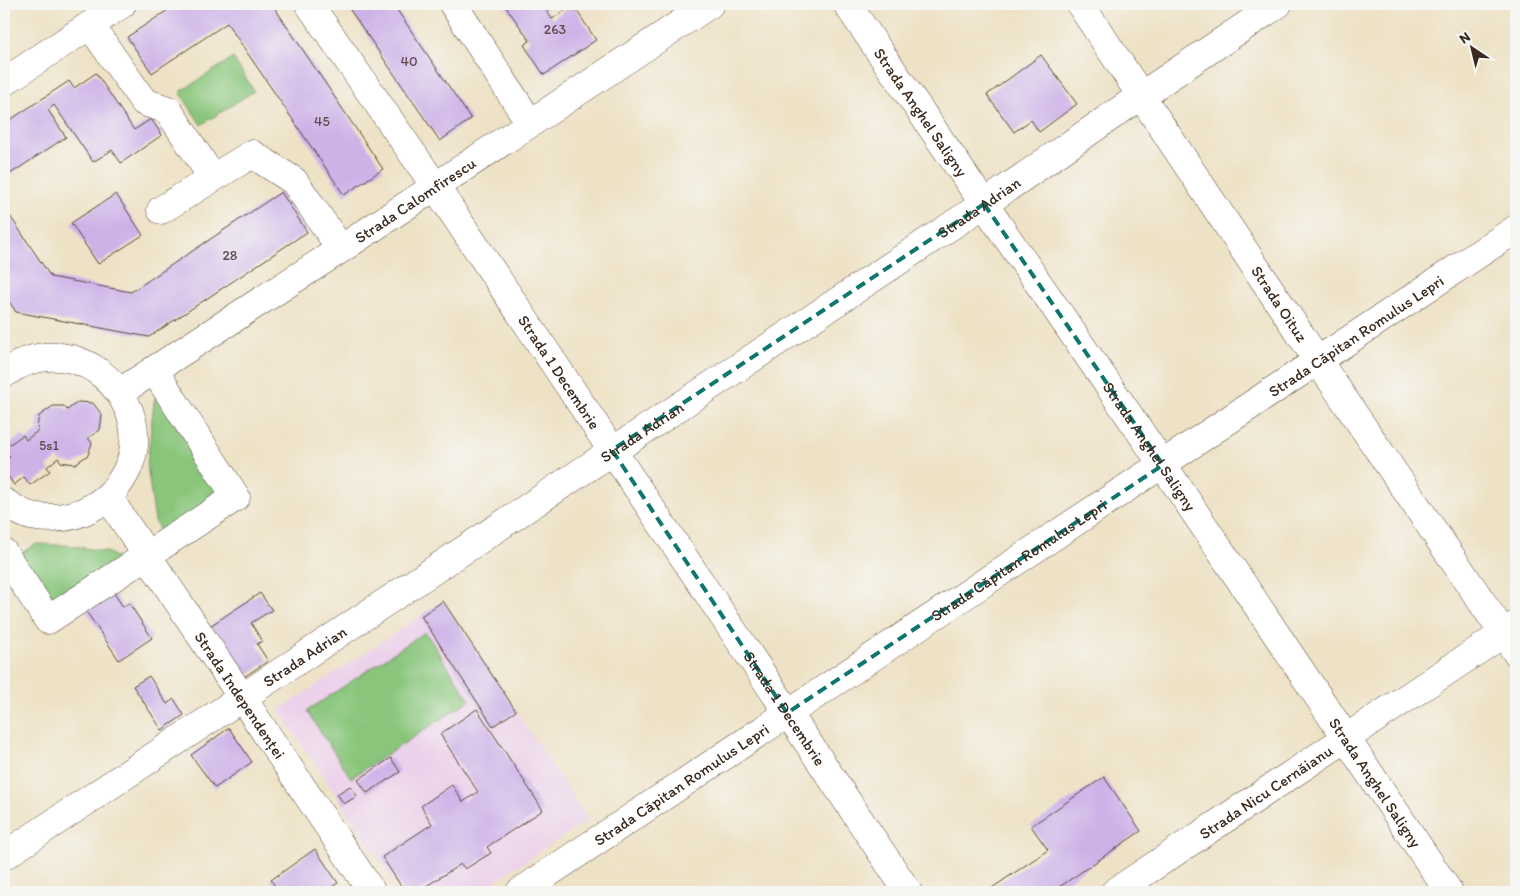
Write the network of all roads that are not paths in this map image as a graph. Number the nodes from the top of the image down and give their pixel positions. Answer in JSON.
{"nodes":[{"id":1,"x":122,"y":4,"type":"edge"},
{"id":2,"x":308,"y":4,"type":"edge"},
{"id":3,"x":453,"y":4,"type":"edge"},
{"id":4,"x":710,"y":4,"type":"edge"},
{"id":5,"x":847,"y":4,"type":"edge"},
{"id":6,"x":1080,"y":4,"type":"edge"},
{"id":7,"x":1278,"y":4,"type":"edge"},
{"id":8,"x":90,"y":25,"type":"junction"},
{"id":9,"x":4,"y":82,"type":"edge"},
{"id":10,"x":1142,"y":95,"type":"junction"},
{"id":11,"x":530,"y":123,"type":"junction"},
{"id":12,"x":212,"y":178,"type":"junction"},
{"id":13,"x":435,"y":186,"type":"junction"},
{"id":14,"x":984,"y":204,"type":"junction"},
{"id":15,"x":161,"y":210,"type":"dead end"},
{"id":16,"x":1516,"y":229,"type":"edge"},
{"id":17,"x":341,"y":249,"type":"junction"},
{"id":18,"x":1318,"y":361,"type":"junction"},
{"id":19,"x":8,"y":362,"type":"edge"},
{"id":20,"x":154,"y":370,"type":"junction"},
{"id":21,"x":120,"y":392,"type":"junction"},
{"id":22,"x":612,"y":450,"type":"junction"},
{"id":23,"x":1163,"y":466,"type":"junction"},
{"id":24,"x":108,"y":496,"type":"junction"},
{"id":25,"x":4,"y":502,"type":"edge"},
{"id":26,"x":4,"y":553,"type":"edge"},
{"id":27,"x":147,"y":556,"type":"junction"},
{"id":28,"x":1512,"y":637,"type":"edge"},
{"id":29,"x":242,"y":699,"type":"junction"},
{"id":30,"x":787,"y":713,"type":"junction"},
{"id":31,"x":1346,"y":740,"type":"junction"},
{"id":32,"x":4,"y":856,"type":"edge"},
{"id":33,"x":372,"y":892,"type":"edge"},
{"id":34,"x":520,"y":892,"type":"edge"},
{"id":35,"x":908,"y":892,"type":"edge"},
{"id":36,"x":1115,"y":892,"type":"edge"},
{"id":37,"x":1449,"y":892,"type":"edge"}],
"edges":[{"from":1,"to":8,"type":"street"},
{"from":2,"to":13,"type":"street","name":"Strada 1 Decembrie"},
{"from":3,"to":11,"type":"street"},
{"from":4,"to":11,"type":"street","name":"Strada Calomfirescu"},
{"from":5,"to":14,"type":"street","name":"Strada Anghel Saligny"},
{"from":6,"to":10,"type":"street","name":"Strada Oituz"},
{"from":7,"to":10,"type":"street","name":"Strada Adrian"},
{"from":8,"to":9,"type":"street"},
{"from":8,"to":12,"type":"street"},
{"from":10,"to":14,"type":"street","name":"Strada Adrian"},
{"from":10,"to":18,"type":"street","name":"Strada Oituz"},
{"from":11,"to":13,"type":"street","name":"Strada Calomfirescu"},
{"from":12,"to":15,"type":"street"},
{"from":12,"to":17,"type":"street"},
{"from":13,"to":17,"type":"street","name":"Strada Calomfirescu"},
{"from":13,"to":22,"type":"street","name":"Strada 1 Decembrie"},
{"from":14,"to":22,"type":"street","name":"Strada Adrian"},
{"from":14,"to":23,"type":"street","name":"Strada Anghel Saligny"},
{"from":16,"to":18,"type":"street","name":"Strada Căpitan Romulus Lepri"},
{"from":17,"to":20,"type":"street","name":"Strada Calomfirescu"},
{"from":18,"to":23,"type":"street","name":"Strada Căpitan Romulus Lepri"},
{"from":18,"to":28,"type":"street","name":"Strada Oituz"},
{"from":19,"to":21,"type":"street"},
{"from":20,"to":21,"type":"street","name":"Strada Calomfirescu"},
{"from":20,"to":27,"type":"street"},
{"from":21,"to":24,"type":"street"},
{"from":22,"to":29,"type":"street","name":"Strada Adrian"},
{"from":22,"to":30,"type":"street","name":"Strada 1 Decembrie"},
{"from":23,"to":30,"type":"street","name":"Strada Căpitan Romulus Lepri"},
{"from":23,"to":31,"type":"street","name":"Strada Anghel Saligny"},
{"from":24,"to":25,"type":"street"},
{"from":24,"to":27,"type":"street","name":"Strada Independenței"},
{"from":26,"to":27,"type":"street"},
{"from":27,"to":29,"type":"street","name":"Strada Independenței"},
{"from":28,"to":31,"type":"street","name":"Strada Nicu Cernăianu"},
{"from":29,"to":32,"type":"street","name":"Strada Adrian"},
{"from":29,"to":33,"type":"street","name":"Strada Independenței"},
{"from":30,"to":34,"type":"street","name":"Strada Căpitan Romulus Lepri"},
{"from":30,"to":35,"type":"street","name":"Strada 1 Decembrie"},
{"from":31,"to":36,"type":"street","name":"Strada Nicu Cernăianu"},
{"from":31,"to":37,"type":"street","name":"Strada Anghel Saligny"}]}
